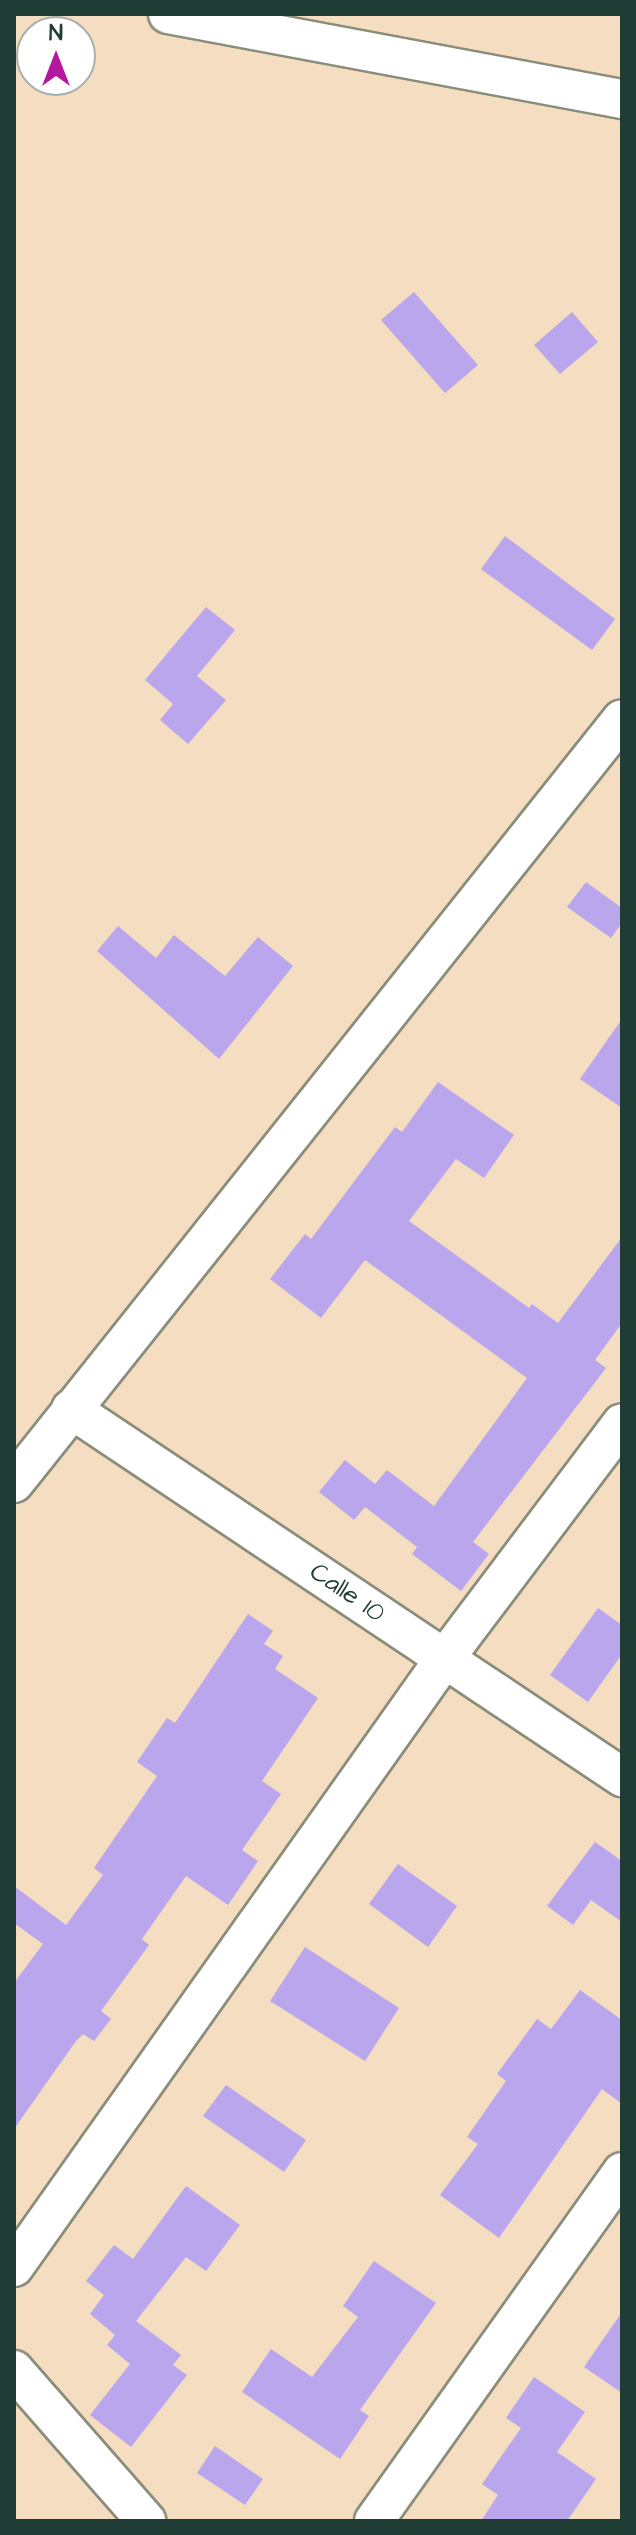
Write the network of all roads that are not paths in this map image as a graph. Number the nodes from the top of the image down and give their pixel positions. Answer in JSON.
{"nodes":[{"id":1,"x":168,"y":14,"type":"edge"},
{"id":2,"x":622,"y":99,"type":"edge"},
{"id":3,"x":622,"y":719,"type":"edge"},
{"id":4,"x":71,"y":1409,"type":"junction"},
{"id":5,"x":622,"y":1423,"type":"edge"},
{"id":6,"x":14,"y":1483,"type":"edge"},
{"id":7,"x":445,"y":1658,"type":"junction"},
{"id":8,"x":622,"y":1777,"type":"edge"},
{"id":9,"x":622,"y":2172,"type":"edge"},
{"id":10,"x":14,"y":2267,"type":"edge"},
{"id":11,"x":14,"y":2370,"type":"edge"},
{"id":12,"x":146,"y":2521,"type":"edge"},
{"id":13,"x":374,"y":2521,"type":"edge"}],
"edges":[{"from":1,"to":2,"type":"street"},
{"from":3,"to":4,"type":"street"},
{"from":4,"to":6,"type":"street"},
{"from":4,"to":7,"type":"street","name":"Calle 10"},
{"from":5,"to":7,"type":"street"},
{"from":7,"to":8,"type":"street","name":"Calle 10"},
{"from":7,"to":10,"type":"street"},
{"from":9,"to":13,"type":"street"},
{"from":11,"to":12,"type":"street"}]}
